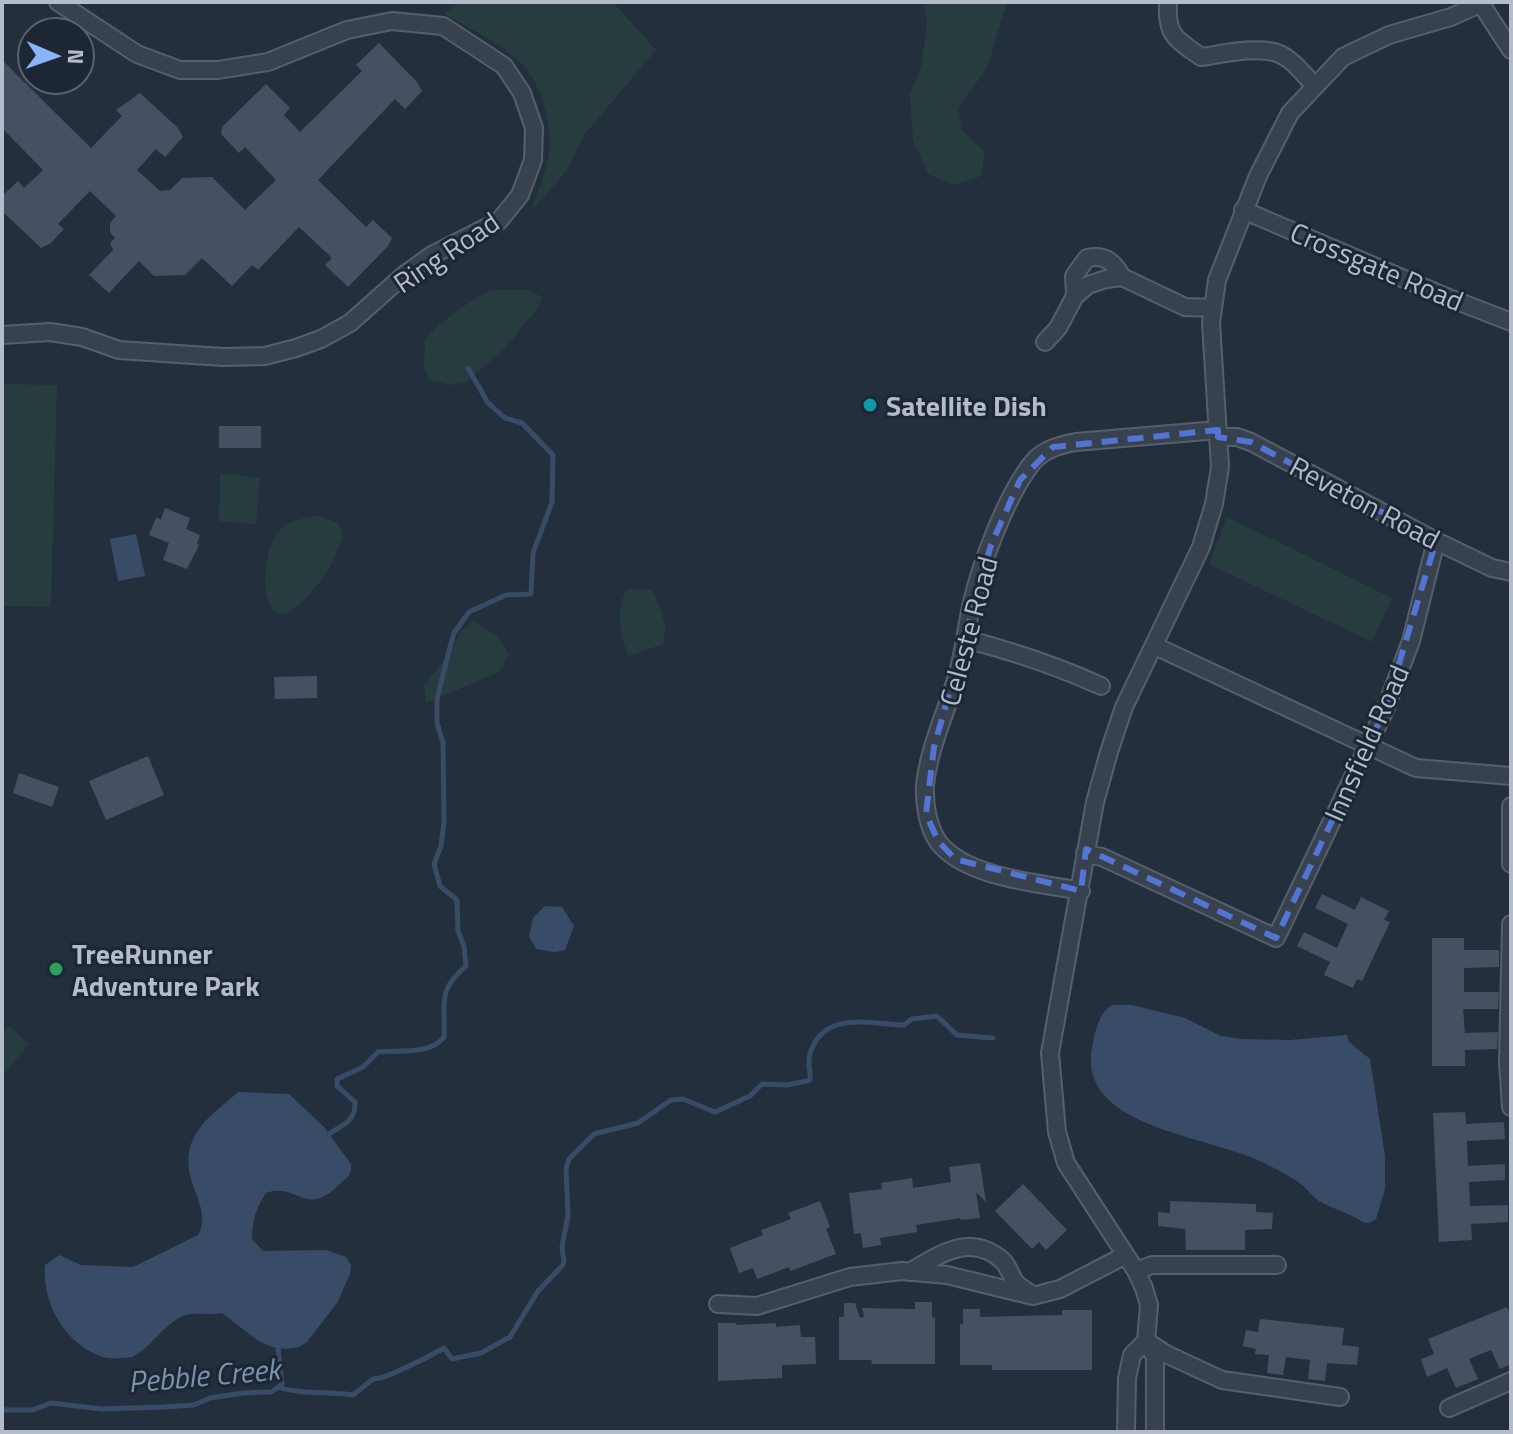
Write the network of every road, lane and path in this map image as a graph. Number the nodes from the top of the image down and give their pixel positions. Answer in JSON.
{"nodes":[{"id":1,"x":58,"y":2,"type":"edge"},
{"id":2,"x":1168,"y":2,"type":"edge"},
{"id":3,"x":1483,"y":3,"type":"edge"},
{"id":4,"x":1511,"y":50,"type":"edge"},
{"id":5,"x":1315,"y":86,"type":"junction"},
{"id":6,"x":1243,"y":210,"type":"junction"},
{"id":7,"x":1122,"y":277,"type":"junction"},
{"id":8,"x":1075,"y":296,"type":"junction"},
{"id":9,"x":1213,"y":308,"type":"junction"},
{"id":10,"x":1511,"y":322,"type":"edge"},
{"id":11,"x":2,"y":335,"type":"edge"},
{"id":12,"x":1045,"y":342,"type":"dead end"},
{"id":13,"x":1218,"y":434,"type":"junction"},
{"id":14,"x":1436,"y":541,"type":"junction"},
{"id":15,"x":1511,"y":572,"type":"edge"},
{"id":16,"x":965,"y":639,"type":"junction"},
{"id":17,"x":1155,"y":646,"type":"junction"},
{"id":18,"x":1101,"y":686,"type":"dead end"},
{"id":19,"x":1367,"y":747,"type":"junction"},
{"id":20,"x":1511,"y":776,"type":"edge"},
{"id":21,"x":1511,"y":806,"type":"edge"},
{"id":22,"x":1085,"y":854,"type":"junction"},
{"id":23,"x":1511,"y":864,"type":"edge"},
{"id":24,"x":1081,"y":891,"type":"junction"},
{"id":25,"x":1511,"y":924,"type":"edge"},
{"id":26,"x":1511,"y":1107,"type":"edge"},
{"id":27,"x":1124,"y":1256,"type":"junction"},
{"id":28,"x":1277,"y":1265,"type":"dead end"},
{"id":29,"x":1136,"y":1271,"type":"junction"},
{"id":30,"x":910,"y":1272,"type":"junction"},
{"id":31,"x":1033,"y":1296,"type":"junction"},
{"id":32,"x":718,"y":1304,"type":"dead end"},
{"id":33,"x":1146,"y":1341,"type":"junction"},
{"id":34,"x":1511,"y":1381,"type":"edge"},
{"id":35,"x":1340,"y":1397,"type":"dead end"},
{"id":36,"x":1449,"y":1408,"type":"dead end"},
{"id":37,"x":1126,"y":1432,"type":"edge"},
{"id":38,"x":1155,"y":1432,"type":"edge"}],
"edges":[{"from":1,"to":11,"type":"street","name":"Ring Road"},
{"from":2,"to":5,"type":"street"},
{"from":3,"to":4,"type":"street"},
{"from":3,"to":5,"type":"street"},
{"from":5,"to":6,"type":"street"},
{"from":6,"to":9,"type":"street"},
{"from":6,"to":10,"type":"street","name":"Crossgate Road"},
{"from":7,"to":8,"type":"street"},
{"from":7,"to":8,"type":"street"},
{"from":7,"to":9,"type":"street"},
{"from":8,"to":12,"type":"street"},
{"from":9,"to":13,"type":"street"},
{"from":13,"to":14,"type":"street","name":"Reveton Road"},
{"from":13,"to":16,"type":"street","name":"Celeste Road"},
{"from":13,"to":17,"type":"street"},
{"from":14,"to":15,"type":"street","name":"Reveton Road"},
{"from":14,"to":19,"type":"street","name":"Innsfield Road"},
{"from":16,"to":18,"type":"street"},
{"from":16,"to":24,"type":"street","name":"Celeste Road"},
{"from":17,"to":19,"type":"street"},
{"from":17,"to":22,"type":"street"},
{"from":19,"to":20,"type":"street"},
{"from":19,"to":22,"type":"street","name":"Innsfield Road"},
{"from":21,"to":23,"type":"street"},
{"from":22,"to":24,"type":"street"},
{"from":24,"to":27,"type":"street"},
{"from":25,"to":26,"type":"street"},
{"from":27,"to":29,"type":"street"},
{"from":27,"to":31,"type":"street"},
{"from":28,"to":29,"type":"street"},
{"from":29,"to":33,"type":"street"},
{"from":30,"to":31,"type":"street"},
{"from":30,"to":31,"type":"street"},
{"from":30,"to":32,"type":"street"},
{"from":33,"to":35,"type":"street"},
{"from":33,"to":37,"type":"street"},
{"from":33,"to":38,"type":"street"},
{"from":34,"to":36,"type":"street"}]}
